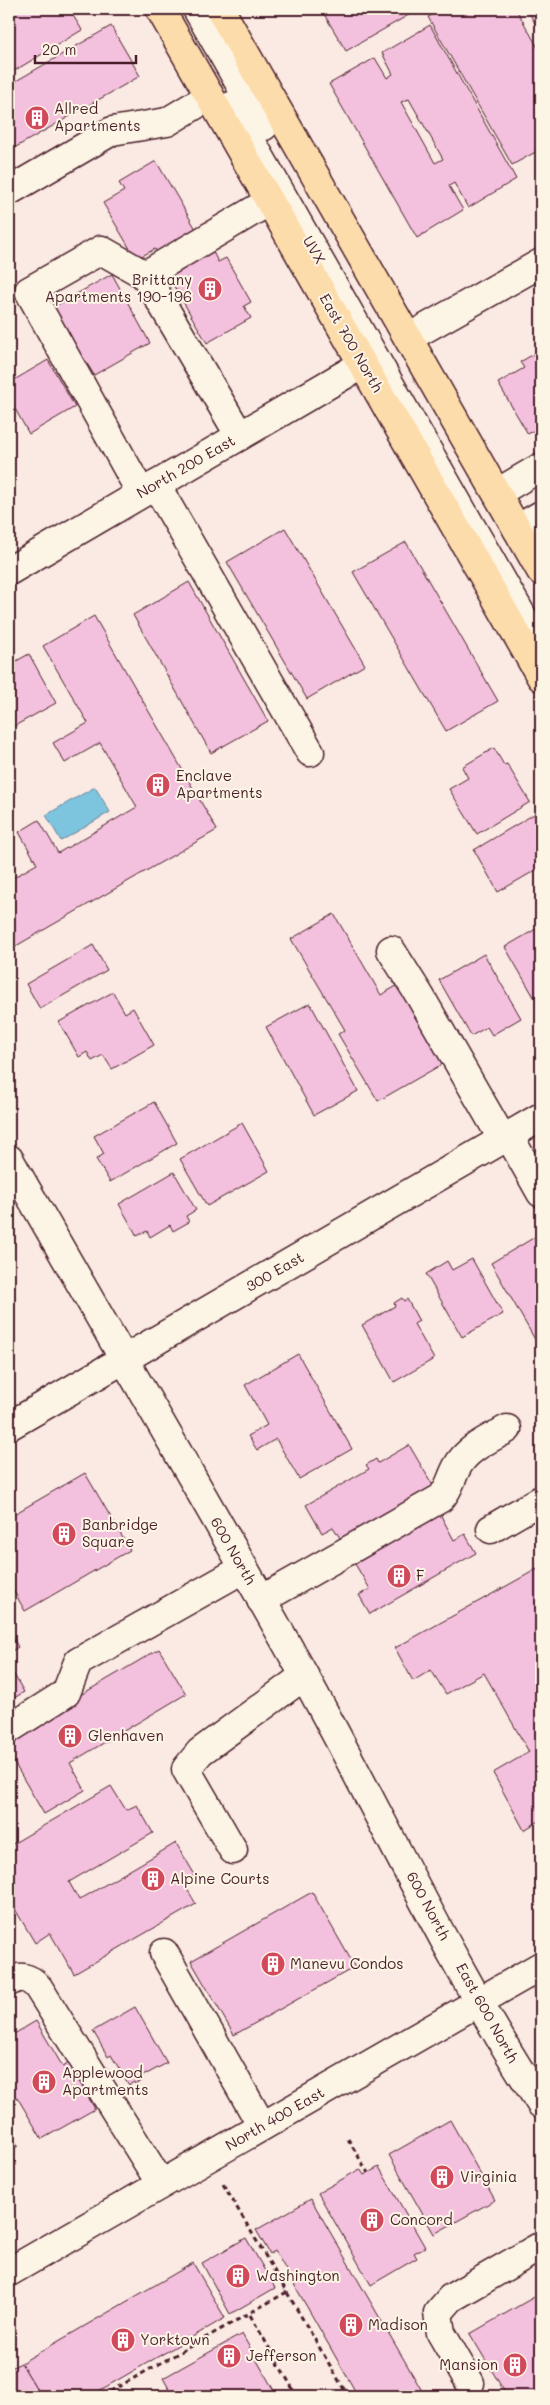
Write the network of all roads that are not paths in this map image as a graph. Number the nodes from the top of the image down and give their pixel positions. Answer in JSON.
{"nodes":[{"id":1,"x":160,"y":9,"type":"edge"},
{"id":2,"x":175,"y":9,"type":"edge"},
{"id":3,"x":197,"y":9,"type":"edge"},
{"id":4,"x":220,"y":9,"type":"edge"},
{"id":5,"x":210,"y":96,"type":"junction"},
{"id":6,"x":9,"y":190,"type":"edge"},
{"id":7,"x":270,"y":201,"type":"junction"},
{"id":8,"x":541,"y":264,"type":"edge"},
{"id":9,"x":145,"y":275,"type":"junction"},
{"id":10,"x":408,"y":338,"type":"junction"},
{"id":11,"x":363,"y":364,"type":"junction"},
{"id":12,"x":240,"y":436,"type":"junction"},
{"id":13,"x":541,"y":467,"type":"edge"},
{"id":14,"x":148,"y":489,"type":"junction"},
{"id":15,"x":497,"y":493,"type":"junction"},
{"id":16,"x":541,"y":515,"type":"edge"},
{"id":17,"x":517,"y":529,"type":"junction"},
{"id":18,"x":538,"y":556,"type":"edge"},
{"id":19,"x":9,"y":571,"type":"edge"},
{"id":20,"x":541,"y":612,"type":"edge"},
{"id":21,"x":541,"y":648,"type":"edge"},
{"id":22,"x":541,"y":677,"type":"edge"},
{"id":23,"x":310,"y":752,"type":"dead end"},
{"id":24,"x":391,"y":950,"type":"dead end"},
{"id":25,"x":421,"y":964,"type":"dead end"},
{"id":26,"x":541,"y":1117,"type":"edge"},
{"id":27,"x":509,"y":1136,"type":"junction"},
{"id":28,"x":9,"y":1159,"type":"edge"},
{"id":29,"x":541,"y":1192,"type":"edge"},
{"id":30,"x":124,"y":1359,"type":"junction"},
{"id":31,"x":9,"y":1426,"type":"edge"},
{"id":32,"x":507,"y":1429,"type":"dead end"},
{"id":33,"x":541,"y":1500,"type":"edge"},
{"id":34,"x":491,"y":1529,"type":"dead end"},
{"id":35,"x":243,"y":1569,"type":"junction"},
{"id":36,"x":262,"y":1600,"type":"junction"},
{"id":37,"x":304,"y":1676,"type":"junction"},
{"id":38,"x":9,"y":1729,"type":"edge"},
{"id":39,"x":233,"y":1850,"type":"dead end"},
{"id":40,"x":450,"y":1946,"type":"joint"},
{"id":41,"x":164,"y":1953,"type":"dead end"},
{"id":42,"x":541,"y":1966,"type":"edge"},
{"id":43,"x":9,"y":1982,"type":"edge"},
{"id":44,"x":479,"y":2001,"type":"junction"},
{"id":45,"x":541,"y":2104,"type":"edge"},
{"id":46,"x":262,"y":2126,"type":"junction"},
{"id":47,"x":161,"y":2184,"type":"junction"},
{"id":48,"x":541,"y":2246,"type":"edge"},
{"id":49,"x":11,"y":2264,"type":"edge"},
{"id":50,"x":470,"y":2382,"type":"dead end"}],
"edges":[{"from":1,"to":5,"type":"main road","name":"East 700 North"},
{"from":2,"to":21,"type":"street","name":"UVX"},
{"from":3,"to":20,"type":"street","name":"UVX"},
{"from":4,"to":10,"type":"main road"},
{"from":5,"to":6,"type":"street"},
{"from":5,"to":7,"type":"main road","name":"East 700 North"},
{"from":7,"to":9,"type":"street"},
{"from":7,"to":11,"type":"main road","name":"East 700 North"},
{"from":8,"to":10,"type":"street"},
{"from":9,"to":12,"type":"street"},
{"from":9,"to":14,"type":"street"},
{"from":10,"to":15,"type":"main road"},
{"from":11,"to":12,"type":"street","name":"North 200 East"},
{"from":11,"to":22,"type":"main road","name":"East 700 North"},
{"from":12,"to":14,"type":"street","name":"North 200 East"},
{"from":13,"to":15,"type":"street"},
{"from":14,"to":19,"type":"street","name":"North 200 East"},
{"from":14,"to":23,"type":"street"},
{"from":15,"to":17,"type":"main road"},
{"from":16,"to":17,"type":"street"},
{"from":17,"to":18,"type":"main road"},
{"from":24,"to":27,"type":"street"},
{"from":25,"to":27,"type":"street"},
{"from":26,"to":27,"type":"street","name":"300 East"},
{"from":27,"to":29,"type":"street"},
{"from":27,"to":30,"type":"street","name":"300 East"},
{"from":28,"to":30,"type":"street","name":"600 North"},
{"from":30,"to":31,"type":"street","name":"300 East"},
{"from":30,"to":35,"type":"street","name":"600 North"},
{"from":32,"to":36,"type":"street"},
{"from":33,"to":34,"type":"street"},
{"from":35,"to":36,"type":"street","name":"600 North"},
{"from":35,"to":38,"type":"street"},
{"from":36,"to":37,"type":"street","name":"600 North"},
{"from":37,"to":39,"type":"street"},
{"from":37,"to":40,"type":"street","name":"600 North"},
{"from":40,"to":44,"type":"street","name":"East 600 North"},
{"from":41,"to":46,"type":"street"},
{"from":42,"to":44,"type":"street","name":"North 400 East"},
{"from":43,"to":47,"type":"street"},
{"from":44,"to":45,"type":"street","name":"East 600 North"},
{"from":44,"to":46,"type":"street","name":"North 400 East"},
{"from":46,"to":47,"type":"street","name":"North 400 East"},
{"from":47,"to":49,"type":"street","name":"North 400 East"},
{"from":48,"to":50,"type":"street"}]}
